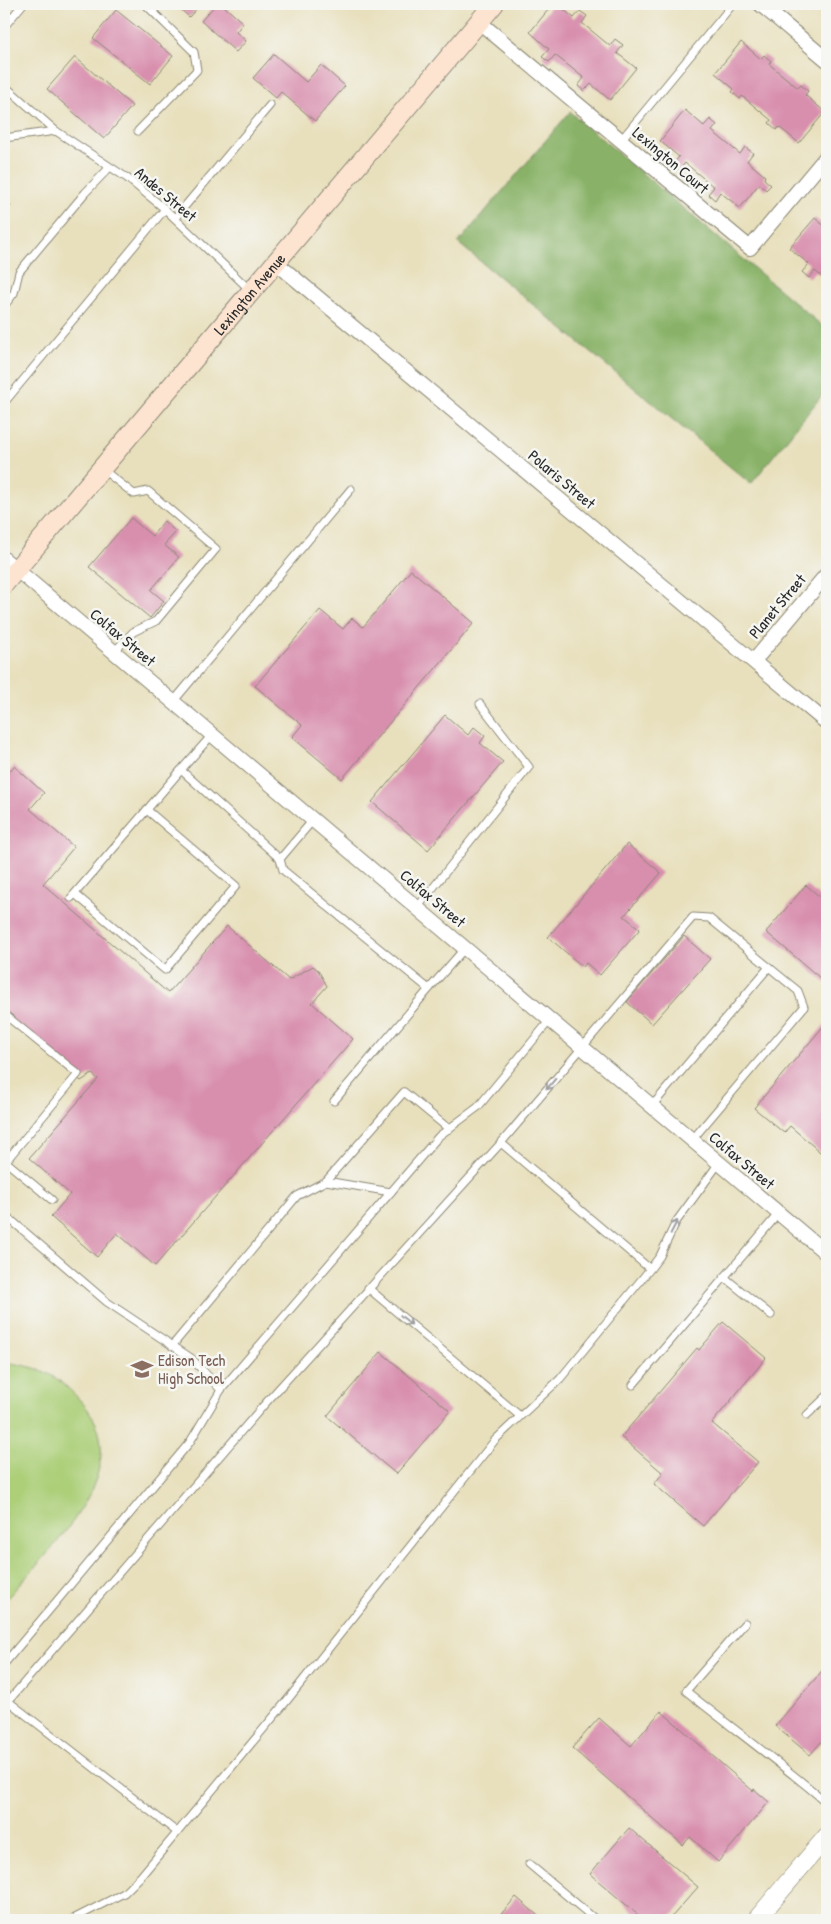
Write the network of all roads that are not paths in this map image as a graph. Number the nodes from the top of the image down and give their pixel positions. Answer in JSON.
{"nodes":[{"id":1,"x":23,"y":4,"type":"edge"},
{"id":2,"x":145,"y":4,"type":"edge"},
{"id":3,"x":494,"y":4,"type":"edge"},
{"id":4,"x":734,"y":4,"type":"edge"},
{"id":5,"x":760,"y":4,"type":"edge"},
{"id":6,"x":478,"y":22,"type":"junction"},
{"id":7,"x":4,"y":27,"type":"edge"},
{"id":8,"x":827,"y":60,"type":"edge"},
{"id":9,"x":4,"y":85,"type":"edge"},
{"id":10,"x":270,"y":105,"type":"dead end"},
{"id":11,"x":56,"y":131,"type":"junction"},
{"id":12,"x":138,"y":131,"type":"dead end"},
{"id":13,"x":4,"y":138,"type":"edge"},
{"id":14,"x":621,"y":140,"type":"junction"},
{"id":15,"x":827,"y":156,"type":"edge"},
{"id":16,"x":109,"y":168,"type":"junction"},
{"id":17,"x":165,"y":209,"type":"junction"},
{"id":18,"x":175,"y":218,"type":"junction"},
{"id":19,"x":274,"y":261,"type":"junction"},
{"id":20,"x":250,"y":290,"type":"junction"},
{"id":21,"x":4,"y":306,"type":"edge"},
{"id":22,"x":4,"y":403,"type":"edge"},
{"id":23,"x":100,"y":467,"type":"junction"},
{"id":24,"x":351,"y":489,"type":"dead end"},
{"id":25,"x":10,"y":564,"type":"edge"},
{"id":26,"x":827,"y":574,"type":"edge"},
{"id":27,"x":4,"y":584,"type":"edge"},
{"id":28,"x":114,"y":652,"type":"junction"},
{"id":29,"x":754,"y":661,"type":"junction"},
{"id":30,"x":173,"y":702,"type":"junction"},
{"id":31,"x":480,"y":704,"type":"dead end"},
{"id":32,"x":827,"y":723,"type":"edge"},
{"id":33,"x":212,"y":735,"type":"junction"},
{"id":34,"x":181,"y":770,"type":"junction"},
{"id":35,"x":147,"y":810,"type":"junction"},
{"id":36,"x":313,"y":820,"type":"junction"},
{"id":37,"x":280,"y":859,"type":"junction"},
{"id":38,"x":417,"y":908,"type":"junction"},
{"id":39,"x":465,"y":948,"type":"junction"},
{"id":40,"x":769,"y":967,"type":"junction"},
{"id":41,"x":429,"y":989,"type":"junction"},
{"id":42,"x":4,"y":1014,"type":"edge"},
{"id":43,"x":550,"y":1020,"type":"junction"},
{"id":44,"x":582,"y":1047,"type":"junction"},
{"id":45,"x":334,"y":1101,"type":"dead end"},
{"id":46,"x":652,"y":1106,"type":"junction"},
{"id":47,"x":448,"y":1129,"type":"junction"},
{"id":48,"x":692,"y":1140,"type":"junction"},
{"id":49,"x":501,"y":1143,"type":"junction"},
{"id":50,"x":5,"y":1160,"type":"edge"},
{"id":51,"x":719,"y":1163,"type":"junction"},
{"id":52,"x":326,"y":1181,"type":"junction"},
{"id":53,"x":391,"y":1192,"type":"junction"},
{"id":54,"x":52,"y":1200,"type":"dead end"},
{"id":55,"x":778,"y":1213,"type":"junction"},
{"id":56,"x":4,"y":1214,"type":"edge"},
{"id":57,"x":827,"y":1254,"type":"edge"},
{"id":58,"x":650,"y":1268,"type":"junction"},
{"id":59,"x":724,"y":1277,"type":"junction"},
{"id":60,"x":368,"y":1288,"type":"junction"},
{"id":61,"x":771,"y":1314,"type":"dead end"},
{"id":62,"x":172,"y":1346,"type":"junction"},
{"id":63,"x":633,"y":1384,"type":"dead end"},
{"id":64,"x":221,"y":1390,"type":"junction"},
{"id":65,"x":827,"y":1396,"type":"edge"},
{"id":66,"x":807,"y":1415,"type":"dead end"},
{"id":67,"x":520,"y":1416,"type":"junction"},
{"id":68,"x":745,"y":1623,"type":"dead end"},
{"id":69,"x":4,"y":1664,"type":"edge"},
{"id":70,"x":6,"y":1703,"type":"edge"},
{"id":71,"x":827,"y":1803,"type":"edge"},
{"id":72,"x":178,"y":1832,"type":"junction"},
{"id":73,"x":827,"y":1836,"type":"edge"},
{"id":74,"x":529,"y":1864,"type":"dead end"},
{"id":75,"x":71,"y":1920,"type":"edge"},
{"id":76,"x":596,"y":1920,"type":"edge"},
{"id":77,"x":756,"y":1920,"type":"edge"}],
"edges":[{"from":1,"to":7,"type":"lane"},
{"from":2,"to":12,"type":"lane"},
{"from":3,"to":6,"type":"main road","name":"Lexington Avenue"},
{"from":4,"to":14,"type":"lane"},
{"from":5,"to":8,"type":"street"},
{"from":6,"to":14,"type":"street","name":"Lexington Court"},
{"from":6,"to":19,"type":"main road","name":"Lexington Avenue"},
{"from":9,"to":11,"type":"lane","name":"Andes Street"},
{"from":10,"to":18,"type":"lane"},
{"from":11,"to":13,"type":"lane"},
{"from":11,"to":16,"type":"lane","name":"Andes Street"},
{"from":14,"to":15,"type":"street","name":"Lexington Court"},
{"from":16,"to":17,"type":"lane","name":"Andes Street"},
{"from":16,"to":21,"type":"lane"},
{"from":17,"to":18,"type":"lane","name":"Andes Street"},
{"from":17,"to":22,"type":"lane"},
{"from":18,"to":20,"type":"lane","name":"Andes Street"},
{"from":19,"to":20,"type":"main road","name":"Lexington Avenue"},
{"from":19,"to":29,"type":"street","name":"Polaris Street"},
{"from":20,"to":23,"type":"main road","name":"Lexington Avenue"},
{"from":23,"to":25,"type":"main road","name":"Lexington Avenue"},
{"from":23,"to":28,"type":"lane"},
{"from":24,"to":30,"type":"lane"},
{"from":25,"to":27,"type":"main road","name":"Lexington Avenue"},
{"from":25,"to":28,"type":"street","name":"Colfax Street"},
{"from":26,"to":29,"type":"street","name":"Planet Street"},
{"from":28,"to":30,"type":"street","name":"Colfax Street"},
{"from":29,"to":32,"type":"street","name":"Polaris Street"},
{"from":30,"to":33,"type":"street","name":"Colfax Street"},
{"from":31,"to":38,"type":"lane"},
{"from":33,"to":34,"type":"lane"},
{"from":33,"to":36,"type":"street","name":"Colfax Street"},
{"from":34,"to":35,"type":"lane"},
{"from":34,"to":37,"type":"lane"},
{"from":35,"to":35,"type":"lane"},
{"from":36,"to":37,"type":"lane"},
{"from":36,"to":38,"type":"street","name":"Colfax Street"},
{"from":37,"to":41,"type":"lane"},
{"from":38,"to":39,"type":"street","name":"Colfax Street"},
{"from":39,"to":41,"type":"lane"},
{"from":39,"to":43,"type":"street","name":"Colfax Street"},
{"from":40,"to":44,"type":"lane"},
{"from":40,"to":46,"type":"lane"},
{"from":40,"to":48,"type":"lane"},
{"from":41,"to":45,"type":"lane"},
{"from":42,"to":50,"type":"lane"},
{"from":43,"to":44,"type":"street","name":"Colfax Street"},
{"from":43,"to":47,"type":"lane"},
{"from":44,"to":46,"type":"street","name":"Colfax Street"},
{"from":44,"to":49,"type":"lane","one_way":true},
{"from":46,"to":48,"type":"street","name":"Colfax Street"},
{"from":47,"to":52,"type":"lane"},
{"from":47,"to":53,"type":"lane"},
{"from":48,"to":51,"type":"street","name":"Colfax Street"},
{"from":49,"to":58,"type":"lane"},
{"from":49,"to":60,"type":"lane"},
{"from":50,"to":54,"type":"lane"},
{"from":51,"to":55,"type":"street","name":"Colfax Street"},
{"from":58,"to":51,"type":"lane","one_way":true},
{"from":52,"to":53,"type":"lane"},
{"from":52,"to":62,"type":"lane"},
{"from":53,"to":64,"type":"lane"},
{"from":55,"to":57,"type":"street","name":"Colfax Street"},
{"from":55,"to":59,"type":"lane"},
{"from":56,"to":62,"type":"lane"},
{"from":58,"to":67,"type":"lane"},
{"from":59,"to":61,"type":"lane"},
{"from":59,"to":63,"type":"lane"},
{"from":60,"to":67,"type":"lane","one_way":true},
{"from":60,"to":70,"type":"lane"},
{"from":62,"to":64,"type":"lane"},
{"from":64,"to":69,"type":"lane"},
{"from":65,"to":66,"type":"lane"},
{"from":67,"to":72,"type":"lane"},
{"from":68,"to":71,"type":"lane"},
{"from":70,"to":72,"type":"lane"},
{"from":72,"to":75,"type":"lane"},
{"from":73,"to":77,"type":"street"},
{"from":74,"to":76,"type":"lane"}]}
